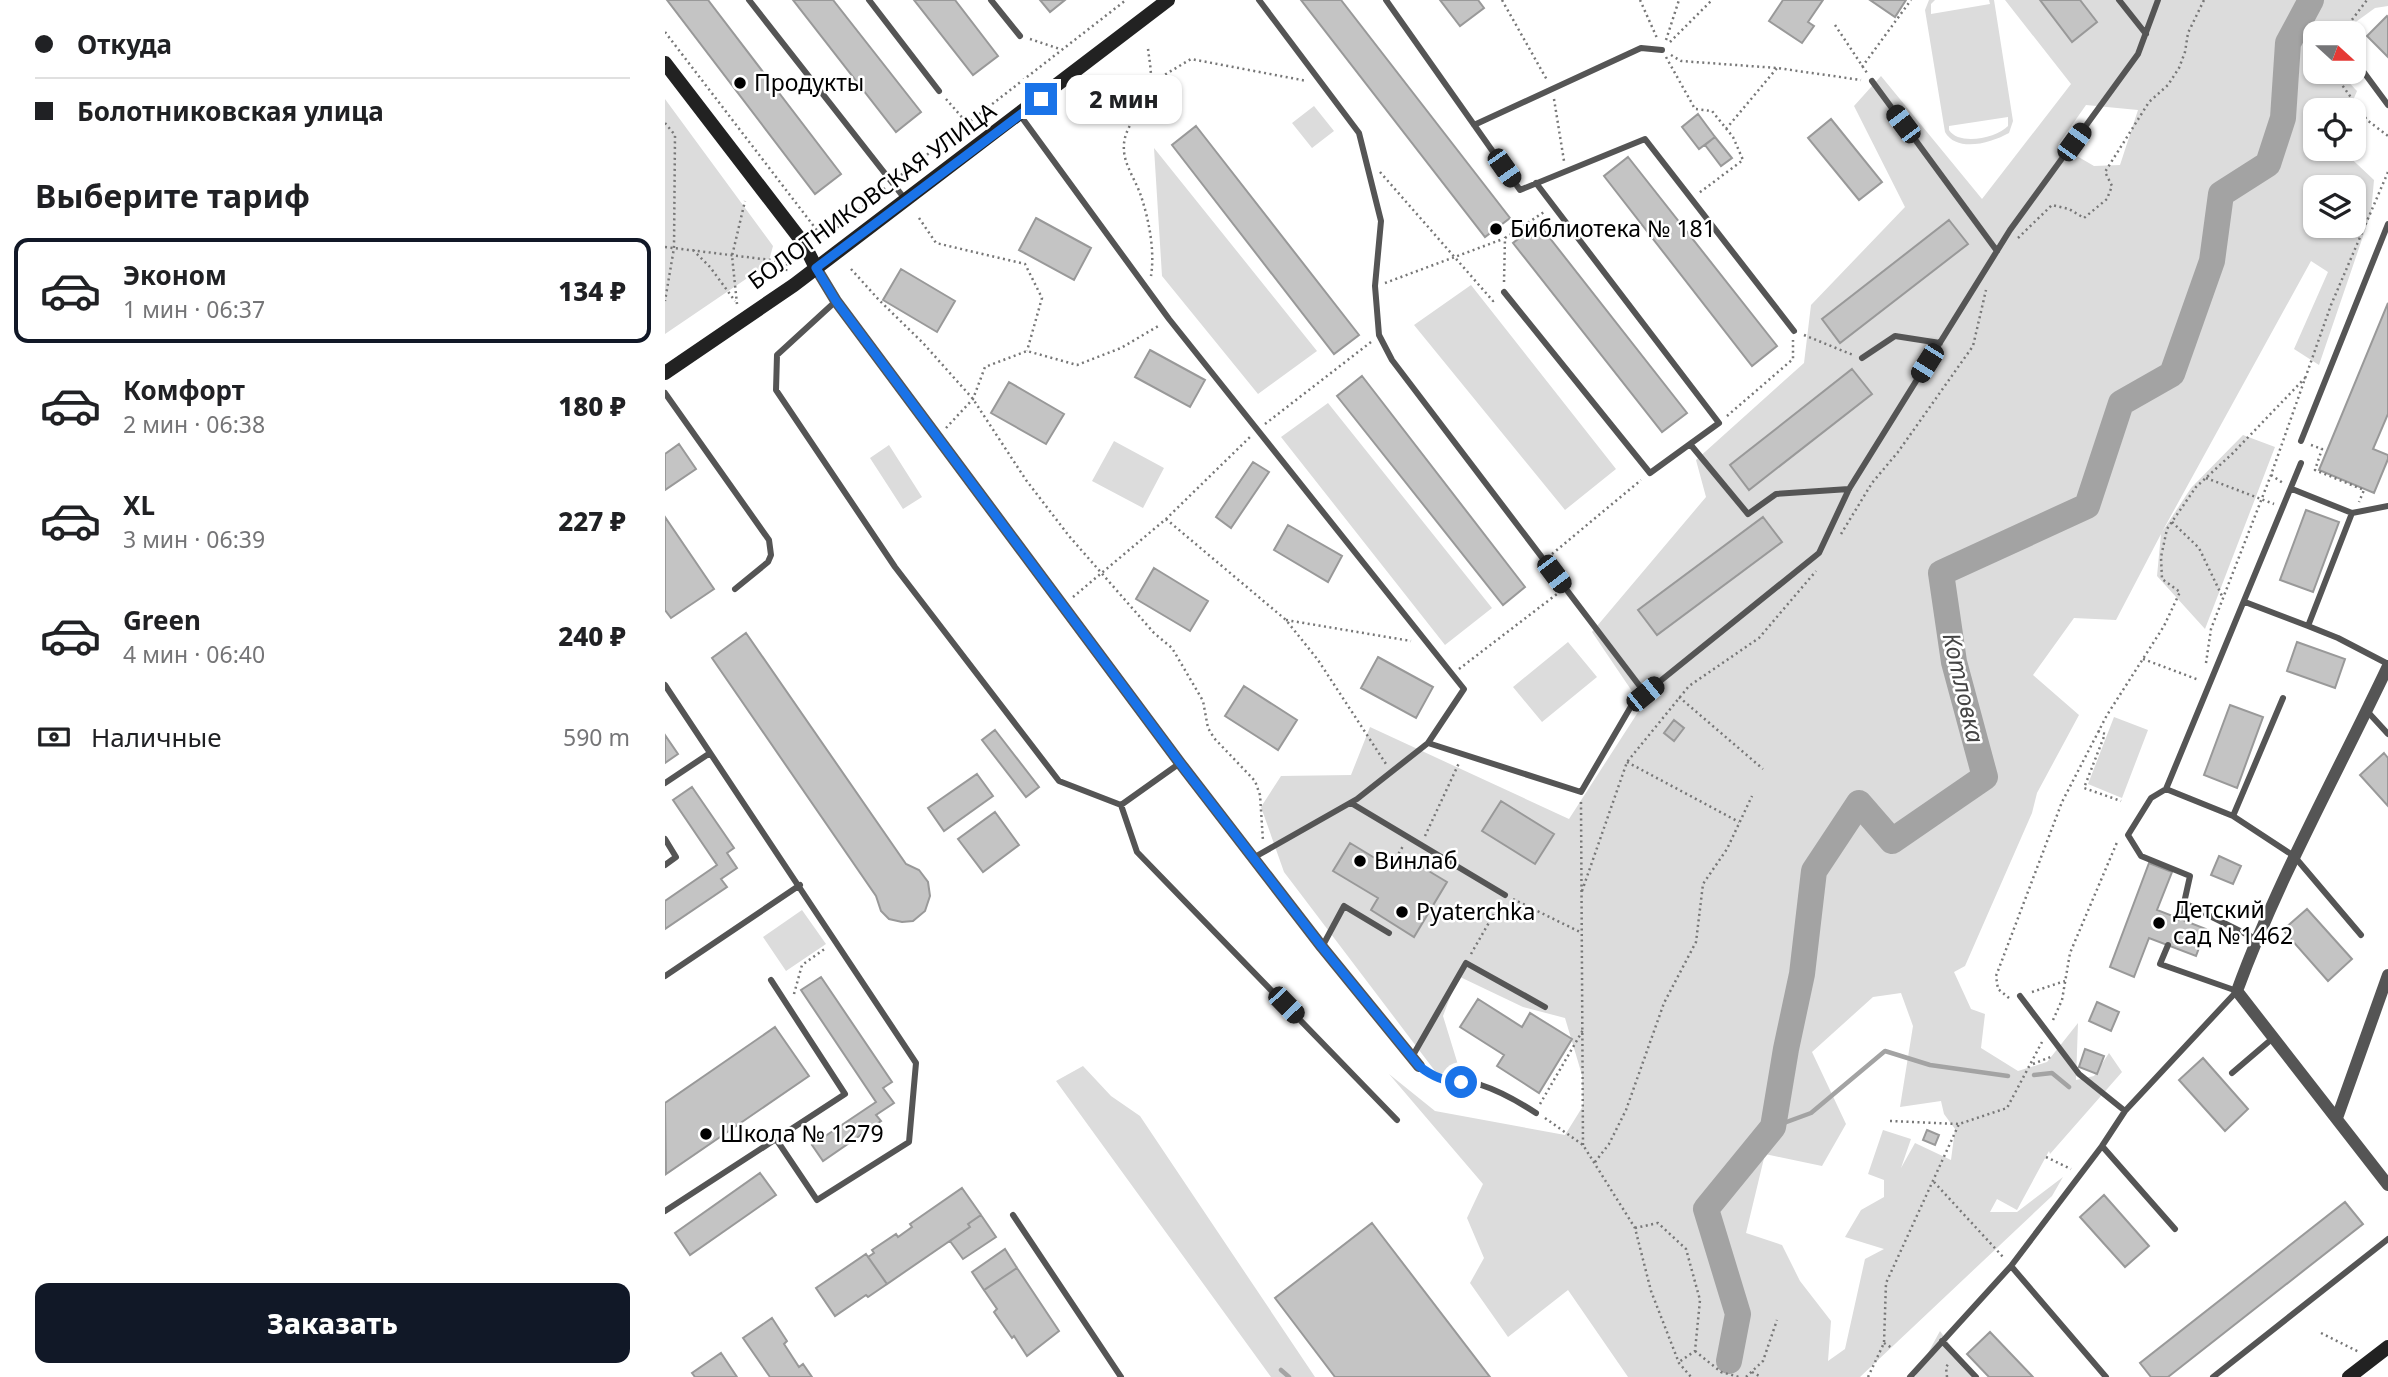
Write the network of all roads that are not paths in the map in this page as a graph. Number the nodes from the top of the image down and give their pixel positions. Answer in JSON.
{"nodes":[{"id":1,"x":749,"y":0,"type":"edge"},
{"id":2,"x":869,"y":0,"type":"edge"},
{"id":3,"x":991,"y":0,"type":"edge"},
{"id":4,"x":1168,"y":0,"type":"edge"},
{"id":5,"x":1259,"y":0,"type":"edge"},
{"id":6,"x":1385,"y":0,"type":"edge"},
{"id":7,"x":2119,"y":0,"type":"edge"},
{"id":8,"x":2158,"y":0,"type":"edge"},
{"id":9,"x":2146,"y":34,"type":"junction"},
{"id":10,"x":1020,"y":36,"type":"road end"},
{"id":11,"x":1663,"y":50,"type":"road end"},
{"id":12,"x":665,"y":63,"type":"edge"},
{"id":13,"x":2366,"y":75,"type":"edge"},
{"id":14,"x":1872,"y":81,"type":"road end"},
{"id":15,"x":939,"y":91,"type":"road end"},
{"id":16,"x":2388,"y":105,"type":"edge"},
{"id":17,"x":1020,"y":115,"type":"junction"},
{"id":18,"x":1473,"y":125,"type":"junction"},
{"id":19,"x":1536,"y":183,"type":"junction"},
{"id":20,"x":906,"y":201,"type":"junction"},
{"id":21,"x":2388,"y":224,"type":"edge"},
{"id":22,"x":1997,"y":251,"type":"junction"},
{"id":23,"x":816,"y":268,"type":"junction"},
{"id":24,"x":1504,"y":292,"type":"road end"},
{"id":25,"x":836,"y":301,"type":"junction"},
{"id":26,"x":1794,"y":331,"type":"road end"},
{"id":27,"x":1940,"y":343,"type":"junction"},
{"id":28,"x":1862,"y":358,"type":"road end"},
{"id":29,"x":665,"y":373,"type":"edge"},
{"id":30,"x":665,"y":393,"type":"edge"},
{"id":31,"x":2301,"y":441,"type":"road end"},
{"id":32,"x":1690,"y":444,"type":"junction"},
{"id":33,"x":2301,"y":463,"type":"dead end"},
{"id":34,"x":1849,"y":489,"type":"junction"},
{"id":35,"x":2292,"y":489,"type":"junction"},
{"id":36,"x":2388,"y":506,"type":"edge"},
{"id":37,"x":2352,"y":513,"type":"junction"},
{"id":38,"x":735,"y":589,"type":"dead end"},
{"id":39,"x":2245,"y":602,"type":"junction"},
{"id":40,"x":2308,"y":626,"type":"junction"},
{"id":41,"x":2388,"y":665,"type":"edge"},
{"id":42,"x":665,"y":685,"type":"edge"},
{"id":43,"x":1645,"y":694,"type":"junction"},
{"id":44,"x":2283,"y":698,"type":"dead end"},
{"id":45,"x":2367,"y":711,"type":"junction"},
{"id":46,"x":2388,"y":734,"type":"edge"},
{"id":47,"x":1428,"y":743,"type":"junction"},
{"id":48,"x":711,"y":753,"type":"junction"},
{"id":49,"x":1180,"y":763,"type":"junction"},
{"id":50,"x":665,"y":783,"type":"edge"},
{"id":51,"x":2166,"y":789,"type":"junction"},
{"id":52,"x":1351,"y":803,"type":"junction"},
{"id":53,"x":1121,"y":806,"type":"junction"},
{"id":54,"x":2233,"y":816,"type":"junction"},
{"id":55,"x":665,"y":839,"type":"edge"},
{"id":56,"x":2294,"y":856,"type":"junction"},
{"id":57,"x":1253,"y":858,"type":"junction"},
{"id":58,"x":665,"y":865,"type":"edge"},
{"id":59,"x":800,"y":885,"type":"junction"},
{"id":60,"x":1505,"y":895,"type":"road end"},
{"id":61,"x":2184,"y":902,"type":"junction"},
{"id":62,"x":2178,"y":918,"type":"dead end"},
{"id":63,"x":1389,"y":933,"type":"dead end"},
{"id":64,"x":2361,"y":935,"type":"dead end"},
{"id":65,"x":2256,"y":939,"type":"junction"},
{"id":66,"x":2168,"y":945,"type":"dead end"},
{"id":67,"x":1322,"y":947,"type":"junction"},
{"id":68,"x":2388,"y":975,"type":"edge"},
{"id":69,"x":665,"y":976,"type":"edge"},
{"id":70,"x":771,"y":980,"type":"dead end"},
{"id":71,"x":2237,"y":991,"type":"junction"},
{"id":72,"x":2019,"y":996,"type":"road end"},
{"id":73,"x":1545,"y":1007,"type":"dead end"},
{"id":74,"x":2273,"y":1038,"type":"junction"},
{"id":75,"x":1416,"y":1061,"type":"junction"},
{"id":76,"x":2232,"y":1073,"type":"dead end"},
{"id":77,"x":2125,"y":1111,"type":"junction"},
{"id":78,"x":1536,"y":1113,"type":"road end"},
{"id":79,"x":2337,"y":1118,"type":"junction"},
{"id":80,"x":1397,"y":1120,"type":"dead end"},
{"id":81,"x":776,"y":1139,"type":"junction"},
{"id":82,"x":2102,"y":1146,"type":"junction"},
{"id":83,"x":2388,"y":1185,"type":"edge"},
{"id":84,"x":665,"y":1212,"type":"edge"},
{"id":85,"x":1013,"y":1214,"type":"dead end"},
{"id":86,"x":2175,"y":1229,"type":"dead end"},
{"id":87,"x":2388,"y":1239,"type":"edge"},
{"id":88,"x":2011,"y":1266,"type":"junction"},
{"id":89,"x":1942,"y":1341,"type":"junction"},
{"id":90,"x":2388,"y":1347,"type":"edge"},
{"id":91,"x":1121,"y":1377,"type":"edge"},
{"id":92,"x":1910,"y":1377,"type":"edge"},
{"id":93,"x":1976,"y":1377,"type":"edge"},
{"id":94,"x":2106,"y":1377,"type":"edge"},
{"id":95,"x":2213,"y":1377,"type":"edge"},
{"id":96,"x":2349,"y":1377,"type":"edge"}],
"edges":[{"from":1,"to":20,"type":"lane"},
{"from":2,"to":15,"type":"lane"},
{"from":3,"to":10,"type":"lane"},
{"from":4,"to":17,"type":"street","name":"БОЛОТНИКОВСКАЯ УЛИЦА"},
{"from":5,"to":43,"type":"lane"},
{"from":6,"to":18,"type":"lane"},
{"from":7,"to":9,"type":"lane"},
{"from":8,"to":9,"type":"lane"},
{"from":9,"to":22,"type":"lane"},
{"from":11,"to":18,"type":"lane"},
{"from":12,"to":23,"type":"street"},
{"from":13,"to":16,"type":"lane"},
{"from":14,"to":22,"type":"lane"},
{"from":17,"to":20,"type":"street","name":"БОЛОТНИКОВСКАЯ УЛИЦА"},
{"from":17,"to":47,"type":"lane"},
{"from":18,"to":19,"type":"lane"},
{"from":19,"to":26,"type":"lane"},
{"from":19,"to":32,"type":"lane"},
{"from":20,"to":23,"type":"street","name":"БОЛОТНИКОВСКАЯ УЛИЦА"},
{"from":21,"to":31,"type":"lane"},
{"from":22,"to":27,"type":"lane"},
{"from":23,"to":25,"type":"street"},
{"from":23,"to":29,"type":"street","name":"БОЛОТНИКОВСКАЯ УЛИЦА"},
{"from":24,"to":32,"type":"lane"},
{"from":25,"to":49,"type":"street"},
{"from":25,"to":53,"type":"lane"},
{"from":27,"to":28,"type":"lane"},
{"from":27,"to":34,"type":"lane"},
{"from":30,"to":38,"type":"lane"},
{"from":32,"to":34,"type":"lane"},
{"from":33,"to":35,"type":"lane"},
{"from":34,"to":43,"type":"lane"},
{"from":35,"to":37,"type":"lane"},
{"from":35,"to":39,"type":"lane"},
{"from":36,"to":37,"type":"lane"},
{"from":37,"to":40,"type":"lane"},
{"from":39,"to":40,"type":"lane"},
{"from":39,"to":51,"type":"lane"},
{"from":40,"to":41,"type":"lane"},
{"from":41,"to":45,"type":"street"},
{"from":42,"to":48,"type":"lane"},
{"from":43,"to":47,"type":"lane"},
{"from":44,"to":54,"type":"lane"},
{"from":45,"to":46,"type":"lane"},
{"from":45,"to":56,"type":"street"},
{"from":47,"to":52,"type":"lane"},
{"from":48,"to":50,"type":"lane"},
{"from":48,"to":59,"type":"lane"},
{"from":49,"to":53,"type":"lane"},
{"from":49,"to":57,"type":"street"},
{"from":51,"to":54,"type":"lane"},
{"from":51,"to":61,"type":"lane"},
{"from":52,"to":57,"type":"lane"},
{"from":52,"to":60,"type":"lane"},
{"from":53,"to":80,"type":"lane"},
{"from":54,"to":56,"type":"lane"},
{"from":55,"to":58,"type":"lane"},
{"from":56,"to":64,"type":"lane"},
{"from":56,"to":65,"type":"street"},
{"from":57,"to":67,"type":"street"},
{"from":59,"to":69,"type":"lane"},
{"from":59,"to":81,"type":"lane"},
{"from":61,"to":62,"type":"lane"},
{"from":61,"to":65,"type":"lane"},
{"from":63,"to":67,"type":"lane"},
{"from":65,"to":71,"type":"street"},
{"from":66,"to":71,"type":"lane"},
{"from":67,"to":75,"type":"street"},
{"from":68,"to":79,"type":"street"},
{"from":70,"to":81,"type":"lane"},
{"from":71,"to":74,"type":"street"},
{"from":71,"to":77,"type":"lane"},
{"from":72,"to":77,"type":"lane"},
{"from":73,"to":75,"type":"lane"},
{"from":74,"to":76,"type":"lane"},
{"from":74,"to":79,"type":"street"},
{"from":75,"to":78,"type":"lane"},
{"from":77,"to":82,"type":"lane"},
{"from":79,"to":83,"type":"street"},
{"from":81,"to":84,"type":"lane"},
{"from":82,"to":86,"type":"lane"},
{"from":82,"to":88,"type":"lane"},
{"from":85,"to":91,"type":"lane"},
{"from":87,"to":95,"type":"lane"},
{"from":88,"to":89,"type":"lane"},
{"from":88,"to":94,"type":"lane"},
{"from":89,"to":92,"type":"lane"},
{"from":89,"to":93,"type":"lane"},
{"from":90,"to":96,"type":"street"}]}
